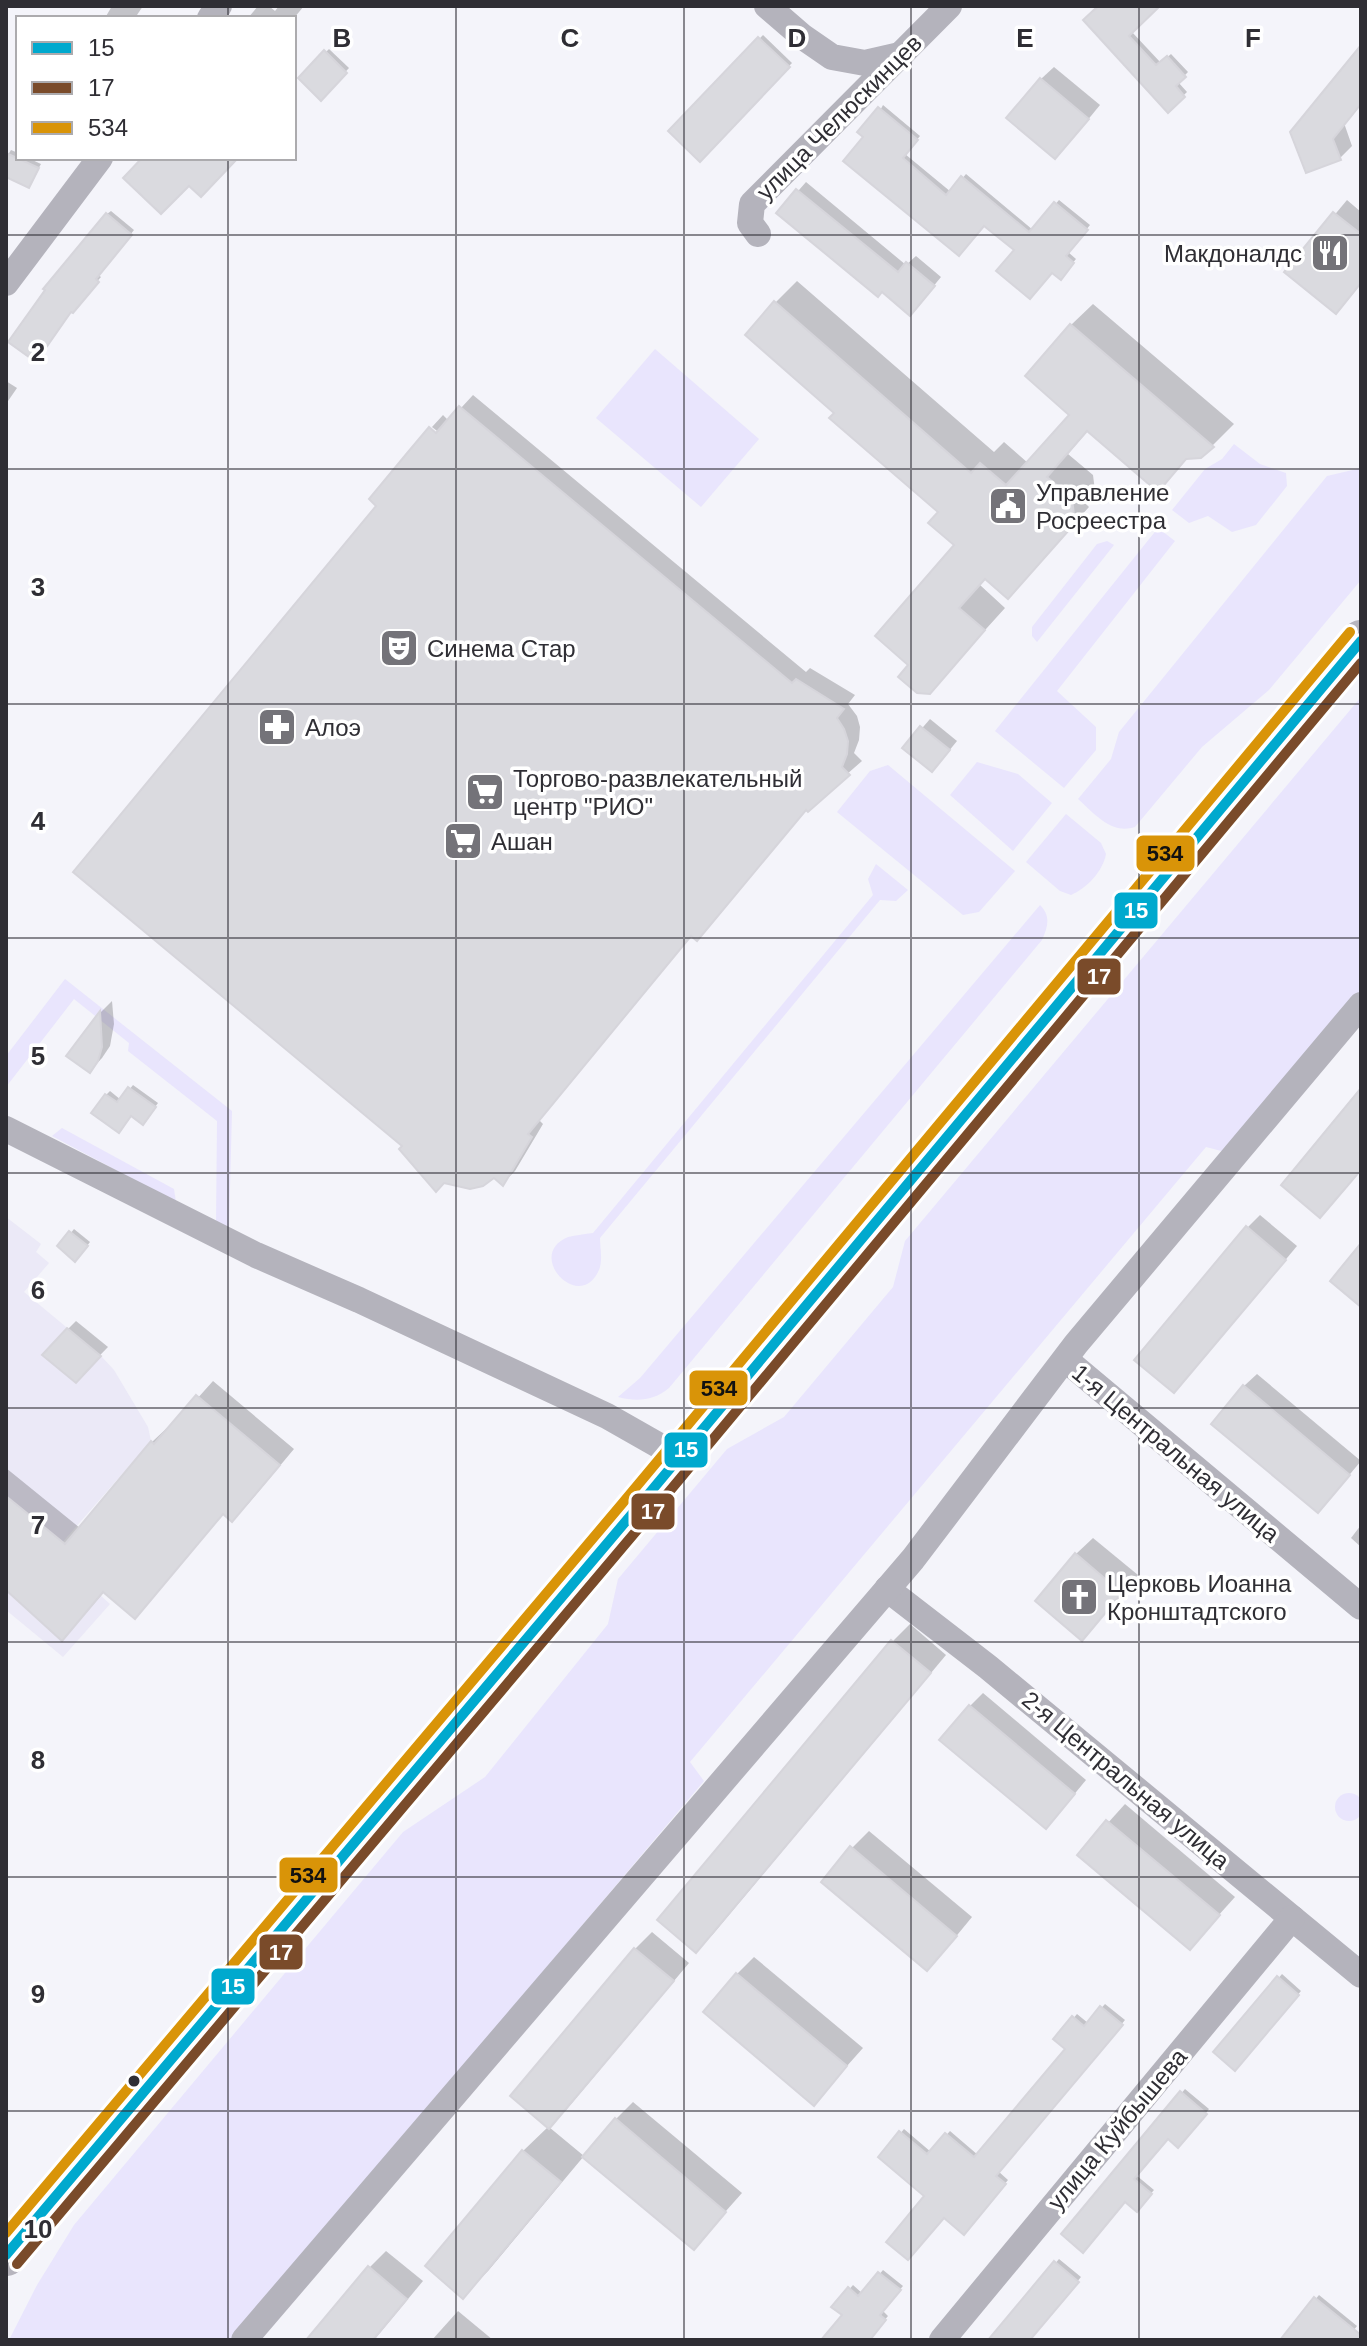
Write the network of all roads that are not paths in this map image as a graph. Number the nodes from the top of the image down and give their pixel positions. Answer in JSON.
{"nodes":[{"id":1,"x":767,"y":6,"type":"edge"},
{"id":2,"x":949,"y":6,"type":"edge"},
{"id":3,"x":900,"y":55,"type":"junction"},
{"id":4,"x":98,"y":160,"type":"edge"},
{"id":5,"x":758,"y":234,"type":"dead end"},
{"id":6,"x":6,"y":283,"type":"edge"},
{"id":7,"x":1361,"y":641,"type":"edge"},
{"id":8,"x":1361,"y":1005,"type":"edge"},
{"id":9,"x":6,"y":1129,"type":"edge"},
{"id":10,"x":1066,"y":1360,"type":"junction"},
{"id":11,"x":676,"y":1459,"type":"junction"},
{"id":12,"x":887,"y":1589,"type":"junction"},
{"id":13,"x":1361,"y":1607,"type":"edge"},
{"id":14,"x":1292,"y":1918,"type":"junction"},
{"id":15,"x":1361,"y":1975,"type":"edge"},
{"id":16,"x":6,"y":2255,"type":"edge"},
{"id":17,"x":244,"y":2340,"type":"edge"},
{"id":18,"x":942,"y":2340,"type":"edge"}],
"edges":[{"from":1,"to":3,"type":"street"},
{"from":2,"to":3,"type":"street","name":"улица Челюскинцев"},
{"from":3,"to":5,"type":"street","name":"улица Челюскинцев"},
{"from":4,"to":6,"type":"street"},
{"from":7,"to":11,"type":"main road"},
{"from":8,"to":10,"type":"street"},
{"from":9,"to":11,"type":"street"},
{"from":10,"to":12,"type":"street"},
{"from":10,"to":13,"type":"street","name":"1-я Центральная улица"},
{"from":11,"to":16,"type":"main road"},
{"from":12,"to":14,"type":"street","name":"2-я Центральная улица"},
{"from":12,"to":17,"type":"street"},
{"from":14,"to":15,"type":"street","name":"2-я Центральная улица"},
{"from":14,"to":18,"type":"street","name":"улица Куйбышева"}]}
